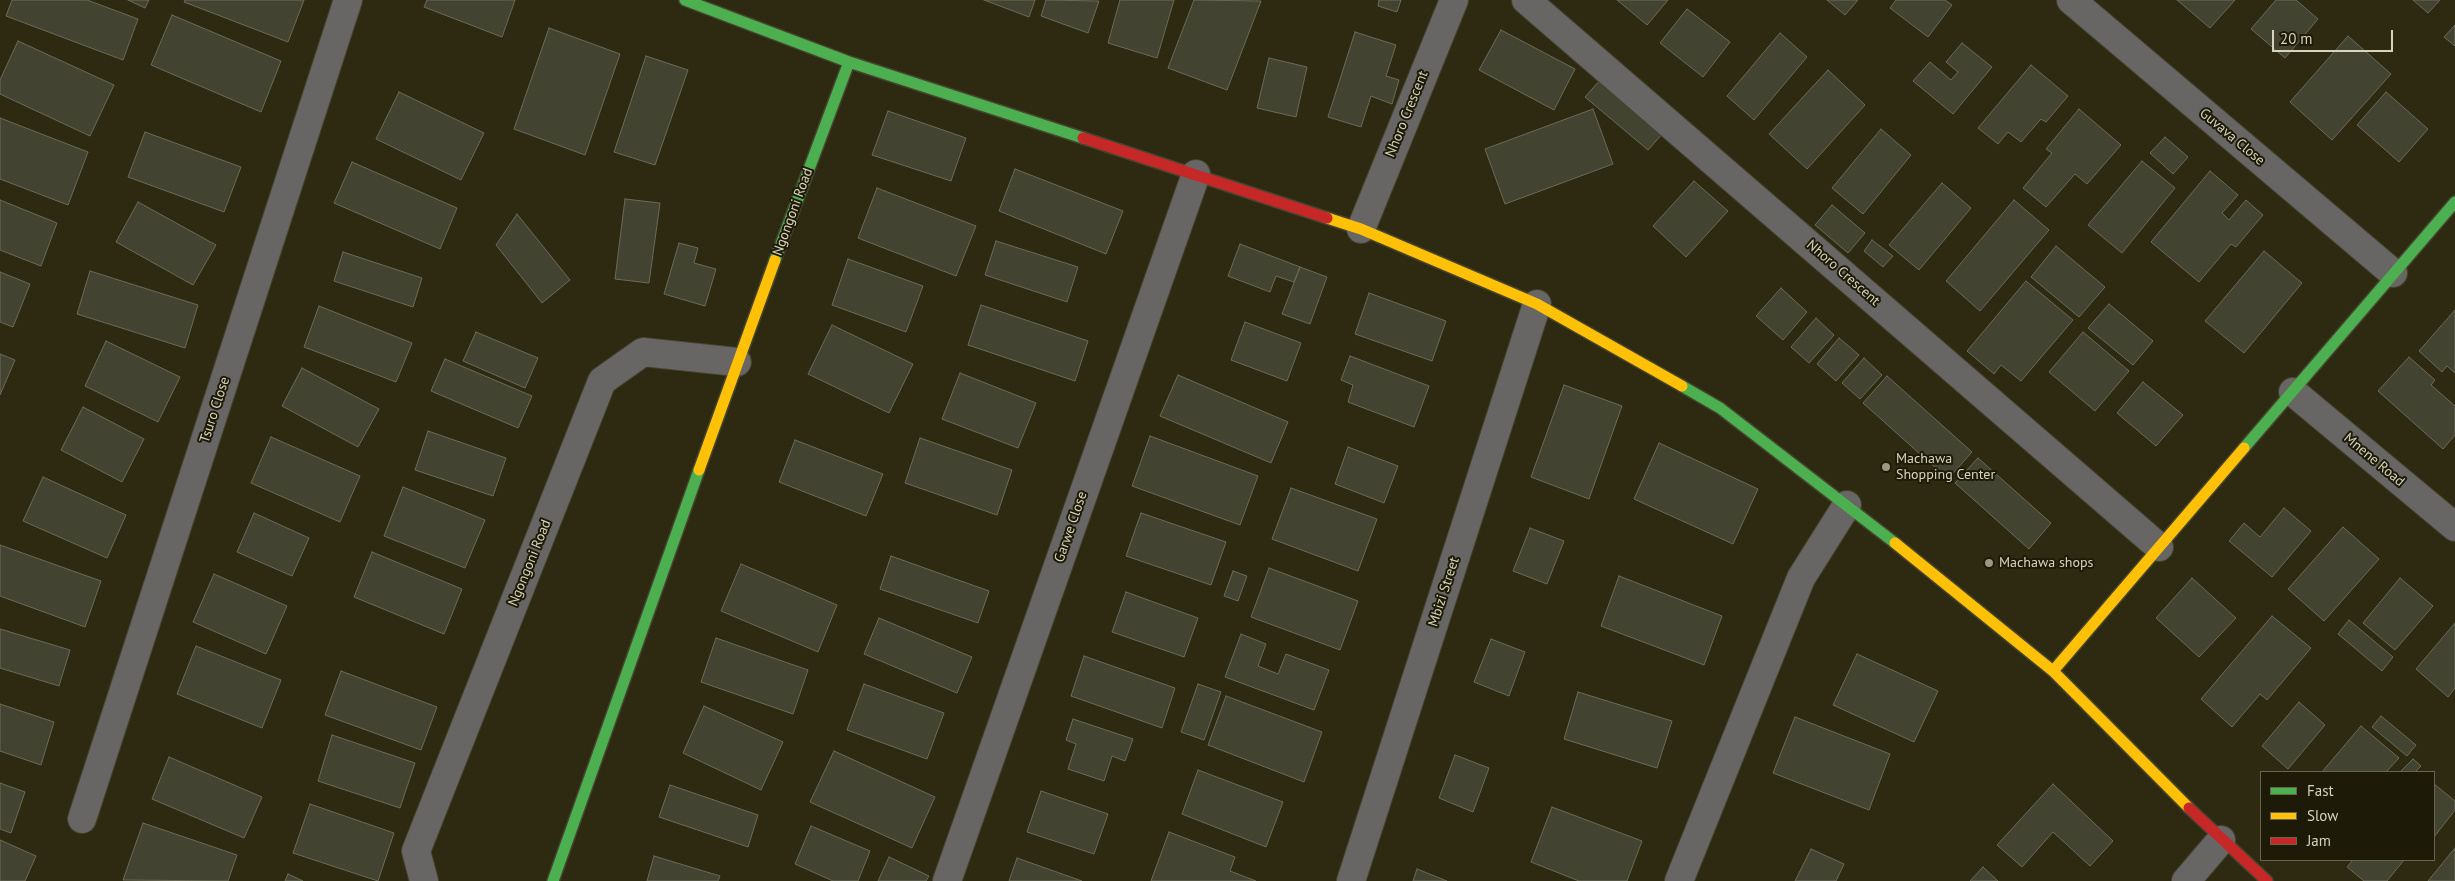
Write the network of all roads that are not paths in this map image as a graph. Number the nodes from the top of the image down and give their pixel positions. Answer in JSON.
{"nodes":[{"id":1,"x":348,"y":0,"type":"edge"},
{"id":2,"x":684,"y":0,"type":"edge"},
{"id":3,"x":1454,"y":0,"type":"edge"},
{"id":4,"x":1526,"y":0,"type":"edge"},
{"id":5,"x":2070,"y":0,"type":"edge"},
{"id":6,"x":849,"y":62,"type":"junction"},
{"id":7,"x":1196,"y":174,"type":"junction"},
{"id":8,"x":2455,"y":202,"type":"edge"},
{"id":9,"x":1360,"y":229,"type":"junction"},
{"id":10,"x":2394,"y":273,"type":"junction"},
{"id":11,"x":1538,"y":304,"type":"junction"},
{"id":12,"x":737,"y":362,"type":"junction"},
{"id":13,"x":2293,"y":392,"type":"junction"},
{"id":14,"x":1847,"y":505,"type":"junction"},
{"id":15,"x":2455,"y":527,"type":"edge"},
{"id":16,"x":2160,"y":547,"type":"junction"},
{"id":17,"x":2053,"y":671,"type":"junction"},
{"id":18,"x":82,"y":819,"type":"dead end"},
{"id":19,"x":2221,"y":840,"type":"junction"},
{"id":20,"x":424,"y":881,"type":"edge"},
{"id":21,"x":553,"y":881,"type":"edge"},
{"id":22,"x":947,"y":881,"type":"edge"},
{"id":23,"x":1351,"y":881,"type":"edge"},
{"id":24,"x":1679,"y":881,"type":"edge"},
{"id":25,"x":2186,"y":881,"type":"edge"},
{"id":26,"x":2267,"y":881,"type":"edge"}],
"edges":[{"from":1,"to":18,"type":"street","name":"Tsuro Close"},
{"from":2,"to":6,"type":"street"},
{"from":3,"to":9,"type":"street","name":"Nhoro Crescent"},
{"from":4,"to":16,"type":"street","name":"Nhoro Crescent"},
{"from":5,"to":10,"type":"street","name":"Guvava Close"},
{"from":6,"to":7,"type":"street"},
{"from":6,"to":12,"type":"street","name":"Ngongoni Road"},
{"from":7,"to":9,"type":"street"},
{"from":7,"to":22,"type":"street","name":"Garwe Close"},
{"from":8,"to":10,"type":"street"},
{"from":9,"to":11,"type":"street"},
{"from":10,"to":13,"type":"street"},
{"from":11,"to":14,"type":"street"},
{"from":11,"to":23,"type":"street","name":"Mbizi Street"},
{"from":12,"to":20,"type":"street","name":"Ngongoni Road"},
{"from":12,"to":21,"type":"street","name":"Ngongoni Road"},
{"from":13,"to":15,"type":"street","name":"Mnene Road"},
{"from":13,"to":16,"type":"street"},
{"from":14,"to":17,"type":"street"},
{"from":14,"to":24,"type":"street"},
{"from":16,"to":17,"type":"street"},
{"from":17,"to":19,"type":"street"},
{"from":19,"to":25,"type":"street"},
{"from":19,"to":26,"type":"street"}]}
